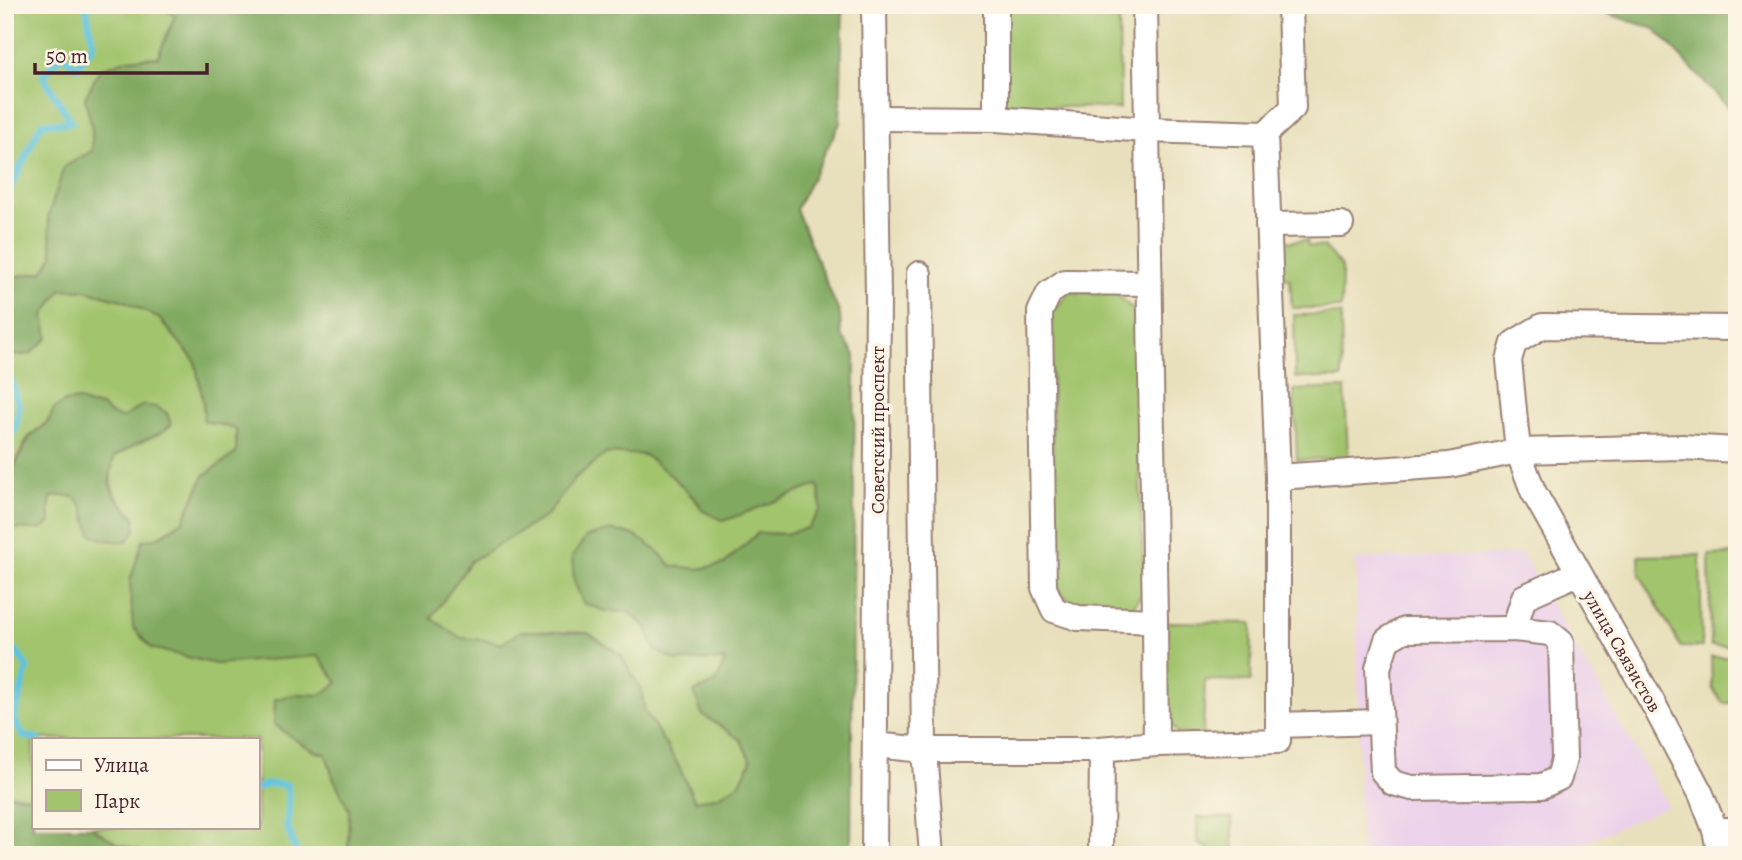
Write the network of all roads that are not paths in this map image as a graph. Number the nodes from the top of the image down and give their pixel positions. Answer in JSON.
{"nodes":[{"id":1,"x":874,"y":5,"type":"edge"},
{"id":2,"x":996,"y":5,"type":"edge"},
{"id":3,"x":1146,"y":5,"type":"edge"},
{"id":4,"x":1290,"y":5,"type":"edge"},
{"id":5,"x":876,"y":118,"type":"junction"},
{"id":6,"x":996,"y":120,"type":"junction"},
{"id":7,"x":1147,"y":130,"type":"junction"},
{"id":8,"x":1265,"y":134,"type":"junction"},
{"id":9,"x":1341,"y":224,"type":"dead end"},
{"id":10,"x":1268,"y":225,"type":"junction"},
{"id":11,"x":1149,"y":283,"type":"junction"},
{"id":12,"x":878,"y":298,"type":"junction"},
{"id":13,"x":1737,"y":328,"type":"edge"},
{"id":14,"x":1737,"y":450,"type":"edge"},
{"id":15,"x":1518,"y":451,"type":"junction"},
{"id":16,"x":1279,"y":477,"type":"junction"},
{"id":17,"x":1578,"y":573,"type":"junction"},
{"id":18,"x":1155,"y":621,"type":"junction"},
{"id":19,"x":1514,"y":629,"type":"junction"},
{"id":20,"x":1380,"y":722,"type":"junction"},
{"id":21,"x":1278,"y":725,"type":"junction"},
{"id":22,"x":1156,"y":744,"type":"junction"},
{"id":23,"x":875,"y":745,"type":"junction"},
{"id":24,"x":1102,"y":749,"type":"junction"},
{"id":25,"x":923,"y":750,"type":"junction"},
{"id":26,"x":1726,"y":830,"type":"edge"},
{"id":27,"x":874,"y":855,"type":"edge"},
{"id":28,"x":932,"y":855,"type":"edge"},
{"id":29,"x":1101,"y":855,"type":"edge"},
{"id":30,"x":1720,"y":855,"type":"edge"}],
"edges":[{"from":1,"to":5,"type":"street","name":"Советский проспект"},
{"from":2,"to":6,"type":"street"},
{"from":3,"to":7,"type":"street"},
{"from":4,"to":8,"type":"street"},
{"from":5,"to":6,"type":"street"},
{"from":5,"to":12,"type":"street","name":"Советский проспект"},
{"from":6,"to":7,"type":"street"},
{"from":7,"to":8,"type":"street"},
{"from":7,"to":11,"type":"street"},
{"from":8,"to":10,"type":"street"},
{"from":9,"to":10,"type":"street"},
{"from":10,"to":16,"type":"street"},
{"from":11,"to":18,"type":"street"},
{"from":11,"to":18,"type":"street"},
{"from":12,"to":23,"type":"street","name":"Советский проспект"},
{"from":12,"to":25,"type":"street"},
{"from":13,"to":15,"type":"street","name":"улица Связистов"},
{"from":14,"to":15,"type":"street"},
{"from":15,"to":16,"type":"street"},
{"from":15,"to":17,"type":"street","name":"улица Связистов"},
{"from":16,"to":21,"type":"street"},
{"from":17,"to":19,"type":"street"},
{"from":17,"to":26,"type":"street","name":"улица Связистов"},
{"from":18,"to":22,"type":"street"},
{"from":19,"to":20,"type":"street"},
{"from":19,"to":20,"type":"street"},
{"from":20,"to":21,"type":"street"},
{"from":21,"to":22,"type":"street"},
{"from":22,"to":24,"type":"street"},
{"from":23,"to":25,"type":"street"},
{"from":23,"to":27,"type":"street","name":"Советский проспект"},
{"from":24,"to":25,"type":"street"},
{"from":24,"to":29,"type":"street"},
{"from":25,"to":28,"type":"street"},
{"from":26,"to":30,"type":"street","name":"улица Связистов"}]}
